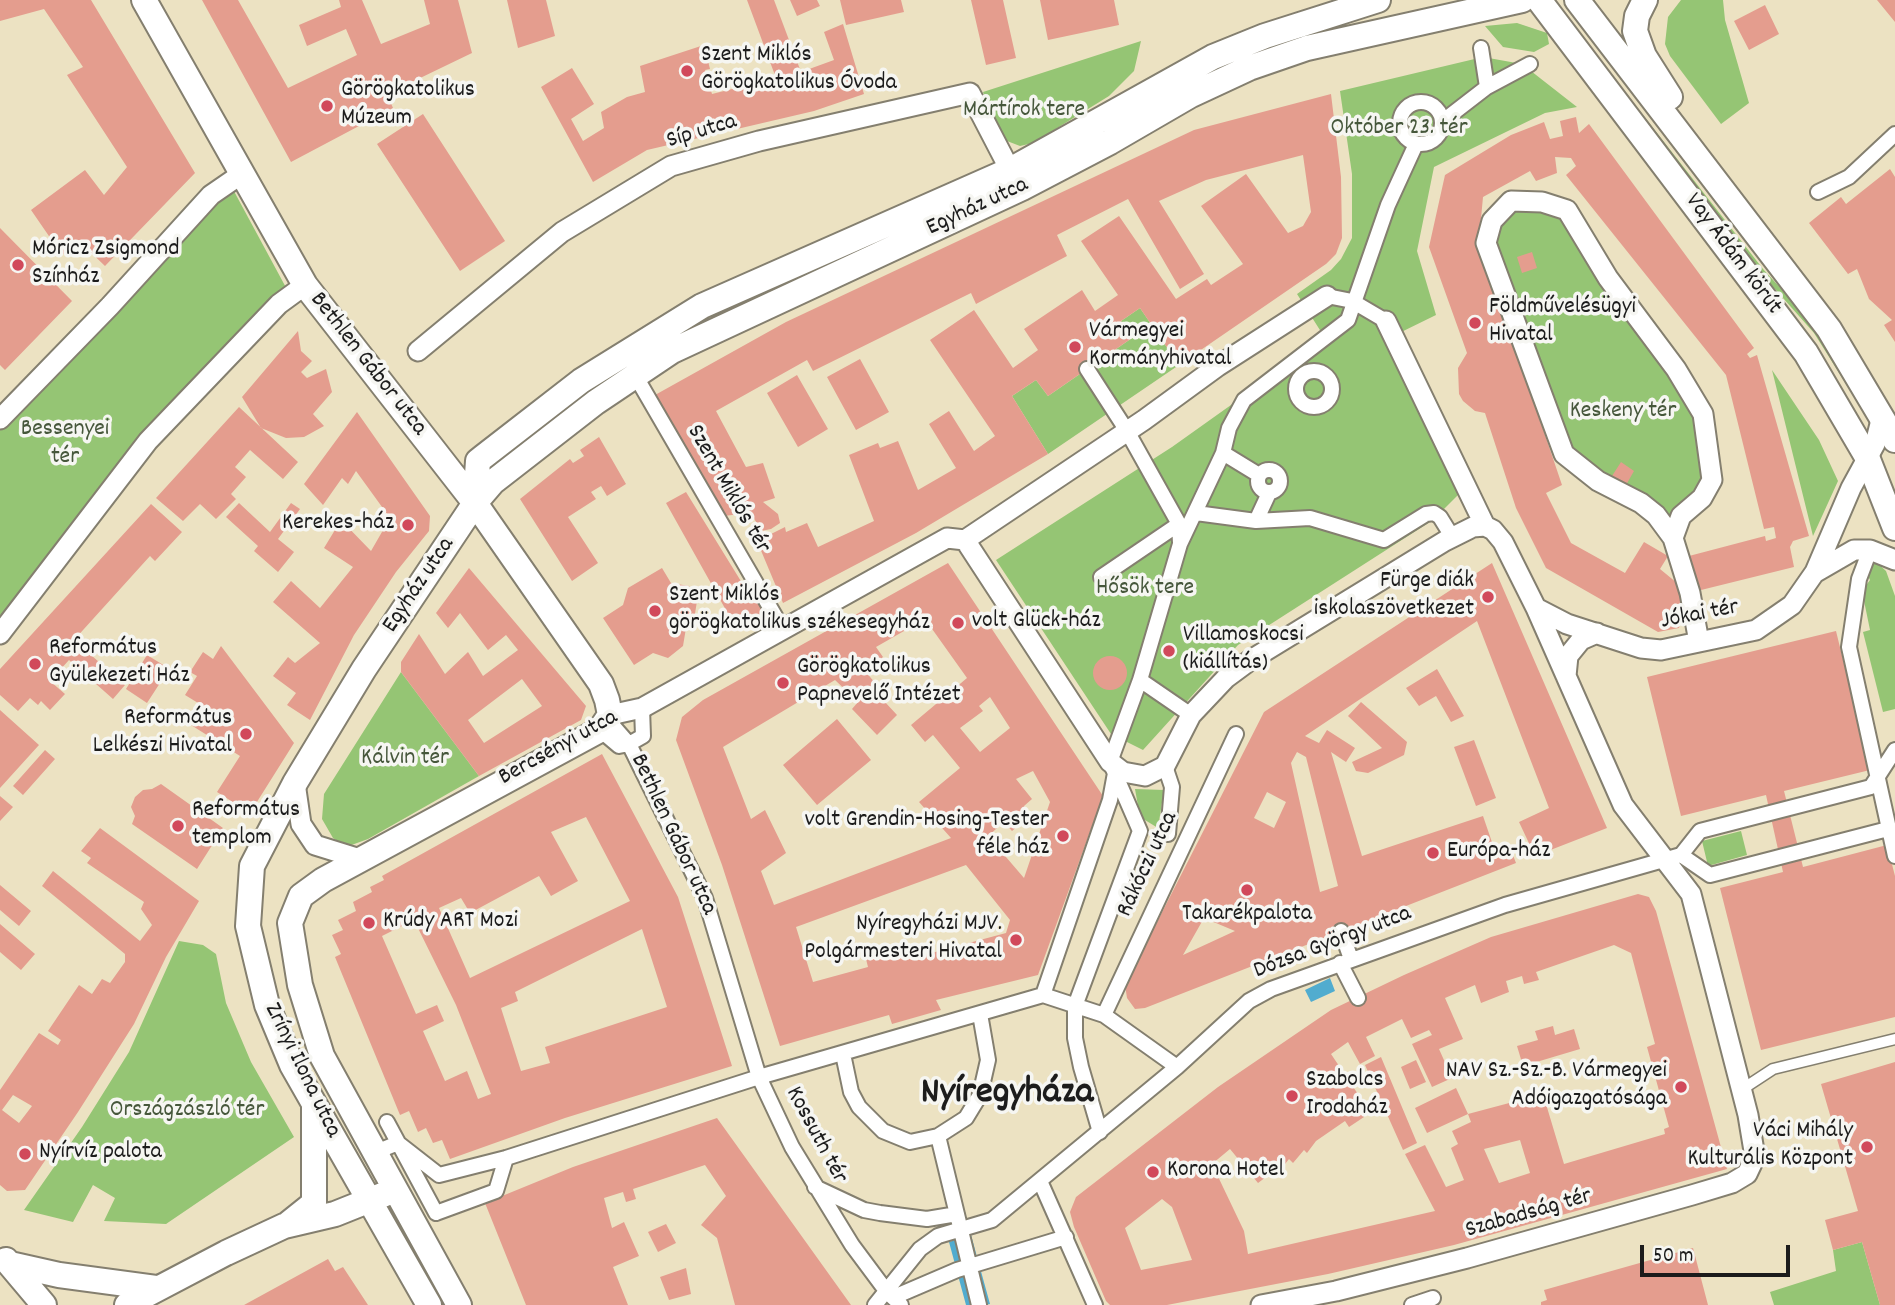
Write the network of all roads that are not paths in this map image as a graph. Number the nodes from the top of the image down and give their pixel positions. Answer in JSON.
{"nodes":[{"id":1,"x":144,"y":0,"type":"edge"},
{"id":2,"x":1522,"y":0,"type":"edge"},
{"id":3,"x":1539,"y":0,"type":"edge"},
{"id":4,"x":1577,"y":0,"type":"edge"},
{"id":5,"x":1645,"y":0,"type":"edge"},
{"id":6,"x":1371,"y":1,"type":"edge"},
{"id":7,"x":1481,"y":48,"type":"dead end"},
{"id":8,"x":1530,"y":64,"type":"dead end"},
{"id":9,"x":1487,"y":87,"type":"junction"},
{"id":10,"x":1443,"y":121,"type":"junction"},
{"id":11,"x":1895,"y":134,"type":"edge"},
{"id":12,"x":1416,"y":144,"type":"junction"},
{"id":13,"x":1010,"y":170,"type":"junction"},
{"id":14,"x":243,"y":173,"type":"junction"},
{"id":15,"x":1818,"y":192,"type":"dead end"},
{"id":16,"x":1745,"y":217,"type":"junction"},
{"id":17,"x":305,"y":285,"type":"junction"},
{"id":18,"x":1327,"y":296,"type":"joint"},
{"id":19,"x":1352,"y":301,"type":"junction"},
{"id":20,"x":1386,"y":321,"type":"joint"},
{"id":21,"x":418,"y":351,"type":"dead end"},
{"id":22,"x":1806,"y":353,"type":"junction"},
{"id":23,"x":1296,"y":361,"type":"junction"},
{"id":24,"x":1087,"y":369,"type":"dead end"},
{"id":25,"x":1304,"y":374,"type":"dead end"},
{"id":26,"x":635,"y":375,"type":"junction"},
{"id":27,"x":0,"y":419,"type":"edge"},
{"id":28,"x":1127,"y":431,"type":"junction"},
{"id":29,"x":1889,"y":432,"type":"edge"},
{"id":30,"x":1223,"y":453,"type":"junction"},
{"id":31,"x":1867,"y":457,"type":"junction"},
{"id":32,"x":475,"y":502,"type":"junction"},
{"id":33,"x":1196,"y":513,"type":"junction"},
{"id":34,"x":1256,"y":522,"type":"junction"},
{"id":35,"x":1179,"y":524,"type":"junction"},
{"id":36,"x":1485,"y":526,"type":"junction"},
{"id":37,"x":1895,"y":528,"type":"edge"},
{"id":38,"x":1453,"y":538,"type":"junction"},
{"id":39,"x":1673,"y":538,"type":"junction"},
{"id":40,"x":964,"y":540,"type":"junction"},
{"id":41,"x":1180,"y":544,"type":"junction"},
{"id":42,"x":1870,"y":550,"type":"junction"},
{"id":43,"x":1895,"y":560,"type":"edge"},
{"id":44,"x":1815,"y":572,"type":"junction"},
{"id":45,"x":1101,"y":577,"type":"dead end"},
{"id":46,"x":1536,"y":608,"type":"junction"},
{"id":47,"x":782,"y":628,"type":"junction"},
{"id":48,"x":1597,"y":633,"type":"junction"},
{"id":49,"x":0,"y":634,"type":"edge"},
{"id":50,"x":1699,"y":642,"type":"junction"},
{"id":51,"x":1566,"y":677,"type":"junction"},
{"id":52,"x":1140,"y":680,"type":"junction"},
{"id":53,"x":642,"y":708,"type":"junction"},
{"id":54,"x":1191,"y":715,"type":"junction"},
{"id":55,"x":606,"y":722,"type":"junction"},
{"id":56,"x":1236,"y":734,"type":"dead end"},
{"id":57,"x":629,"y":744,"type":"junction"},
{"id":58,"x":1895,"y":750,"type":"edge"},
{"id":59,"x":1166,"y":766,"type":"junction"},
{"id":60,"x":1112,"y":767,"type":"junction"},
{"id":61,"x":1877,"y":774,"type":"junction"},
{"id":62,"x":295,"y":783,"type":"junction"},
{"id":63,"x":1892,"y":831,"type":"edge"},
{"id":64,"x":1168,"y":834,"type":"dead end"},
{"id":65,"x":1895,"y":856,"type":"edge"},
{"id":66,"x":1673,"y":858,"type":"junction"},
{"id":67,"x":360,"y":859,"type":"junction"},
{"id":68,"x":1341,"y":931,"type":"dead end"},
{"id":69,"x":1345,"y":961,"type":"junction"},
{"id":70,"x":1043,"y":995,"type":"junction"},
{"id":71,"x":1358,"y":998,"type":"dead end"},
{"id":72,"x":1075,"y":1006,"type":"junction"},
{"id":73,"x":980,"y":1014,"type":"junction"},
{"id":74,"x":1104,"y":1016,"type":"junction"},
{"id":75,"x":1894,"y":1040,"type":"edge"},
{"id":76,"x":843,"y":1054,"type":"junction"},
{"id":77,"x":1177,"y":1067,"type":"junction"},
{"id":78,"x":759,"y":1077,"type":"junction"},
{"id":79,"x":1741,"y":1090,"type":"junction"},
{"id":80,"x":314,"y":1106,"type":"junction"},
{"id":81,"x":387,"y":1122,"type":"dead end"},
{"id":82,"x":1100,"y":1132,"type":"junction"},
{"id":83,"x":938,"y":1136,"type":"junction"},
{"id":84,"x":387,"y":1148,"type":"junction"},
{"id":85,"x":506,"y":1158,"type":"junction"},
{"id":86,"x":1040,"y":1181,"type":"junction"},
{"id":87,"x":814,"y":1186,"type":"junction"},
{"id":88,"x":396,"y":1190,"type":"junction"},
{"id":89,"x":370,"y":1200,"type":"junction"},
{"id":90,"x":479,"y":1203,"type":"dead end"},
{"id":91,"x":436,"y":1213,"type":"junction"},
{"id":92,"x":957,"y":1214,"type":"junction"},
{"id":93,"x":284,"y":1227,"type":"junction"},
{"id":94,"x":960,"y":1230,"type":"junction"},
{"id":95,"x":1066,"y":1237,"type":"junction"},
{"id":96,"x":5,"y":1259,"type":"edge"},
{"id":97,"x":969,"y":1267,"type":"junction"},
{"id":98,"x":156,"y":1288,"type":"junction"},
{"id":99,"x":894,"y":1298,"type":"edge"},
{"id":100,"x":1337,"y":1298,"type":"edge"},
{"id":101,"x":1433,"y":1298,"type":"dead end"},
{"id":102,"x":44,"y":1305,"type":"edge"},
{"id":103,"x":127,"y":1305,"type":"edge"},
{"id":104,"x":429,"y":1305,"type":"edge"},
{"id":105,"x":459,"y":1305,"type":"edge"},
{"id":106,"x":875,"y":1305,"type":"edge"},
{"id":107,"x":979,"y":1305,"type":"edge"},
{"id":108,"x":1095,"y":1305,"type":"edge"},
{"id":109,"x":1261,"y":1305,"type":"edge"},
{"id":110,"x":1412,"y":1305,"type":"edge"}],
"edges":[{"from":1,"to":14,"type":"street","name":"Bethlen Gábor utca"},
{"from":2,"to":26,"type":"street","name":"Egyház utca"},
{"from":3,"to":22,"type":"street","name":"Vay Ádám körút"},
{"from":4,"to":16,"type":"street","name":"Vay Ádám körút"},
{"from":5,"to":16,"type":"street"},
{"from":6,"to":13,"type":"street","name":"Egyház utca"},
{"from":7,"to":9,"type":"street"},
{"from":8,"to":9,"type":"street"},
{"from":9,"to":10,"type":"street"},
{"from":10,"to":12,"type":"street"},
{"from":10,"to":12,"type":"street"},
{"from":11,"to":15,"type":"street"},
{"from":12,"to":19,"type":"street"},
{"from":13,"to":21,"type":"street","name":"Síp utca"},
{"from":13,"to":32,"type":"street","name":"Egyház utca"},
{"from":14,"to":17,"type":"street","name":"Bethlen Gábor utca"},
{"from":14,"to":27,"type":"street"},
{"from":16,"to":29,"type":"street","name":"Vay Ádám körút"},
{"from":17,"to":32,"type":"street","name":"Bethlen Gábor utca"},
{"from":17,"to":49,"type":"street"},
{"from":18,"to":19,"type":"street"},
{"from":18,"to":28,"type":"street"},
{"from":19,"to":20,"type":"street"},
{"from":19,"to":23,"type":"street"},
{"from":20,"to":36,"type":"street"},
{"from":22,"to":29,"type":"street"},
{"from":22,"to":31,"type":"street","name":"Vay Ádám körút"},
{"from":23,"to":25,"type":"street"},
{"from":23,"to":30,"type":"street"},
{"from":24,"to":28,"type":"street"},
{"from":26,"to":32,"type":"street","name":"Egyház utca"},
{"from":26,"to":47,"type":"street","name":"Szent Miklós tér"},
{"from":28,"to":35,"type":"street"},
{"from":28,"to":40,"type":"street"},
{"from":29,"to":31,"type":"street","name":"Jókai tér"},
{"from":30,"to":33,"type":"street"},
{"from":30,"to":34,"type":"street"},
{"from":31,"to":37,"type":"street","name":"Vay Ádám körút"},
{"from":31,"to":44,"type":"street","name":"Jókai tér"},
{"from":32,"to":55,"type":"street","name":"Bethlen Gábor utca"},
{"from":32,"to":62,"type":"street","name":"Egyház utca"},
{"from":33,"to":34,"type":"street"},
{"from":33,"to":41,"type":"street"},
{"from":34,"to":38,"type":"street"},
{"from":35,"to":41,"type":"street"},
{"from":35,"to":45,"type":"street"},
{"from":36,"to":38,"type":"street"},
{"from":36,"to":46,"type":"street"},
{"from":38,"to":54,"type":"street"},
{"from":39,"to":39,"type":"street"},
{"from":39,"to":50,"type":"street"},
{"from":40,"to":47,"type":"street","name":"Bercsényi utca"},
{"from":40,"to":60,"type":"street"},
{"from":41,"to":52,"type":"street"},
{"from":42,"to":43,"type":"street"},
{"from":42,"to":44,"type":"street"},
{"from":42,"to":61,"type":"street"},
{"from":44,"to":50,"type":"street","name":"Jókai tér"},
{"from":46,"to":48,"type":"street","name":"Jókai tér"},
{"from":46,"to":51,"type":"street"},
{"from":47,"to":53,"type":"street","name":"Bercsényi utca"},
{"from":48,"to":50,"type":"street","name":"Jókai tér"},
{"from":48,"to":51,"type":"street"},
{"from":51,"to":66,"type":"street"},
{"from":52,"to":54,"type":"street"},
{"from":52,"to":60,"type":"street"},
{"from":53,"to":55,"type":"street","name":"Bercsényi utca"},
{"from":53,"to":57,"type":"street"},
{"from":54,"to":59,"type":"street"},
{"from":55,"to":57,"type":"street"},
{"from":55,"to":67,"type":"street","name":"Bercsényi utca"},
{"from":56,"to":74,"type":"street","name":"Rákóczi utca"},
{"from":57,"to":78,"type":"street","name":"Bethlen Gábor utca"},
{"from":58,"to":61,"type":"street"},
{"from":59,"to":60,"type":"street"},
{"from":59,"to":64,"type":"street"},
{"from":60,"to":70,"type":"street"},
{"from":60,"to":72,"type":"street"},
{"from":61,"to":63,"type":"street"},
{"from":61,"to":66,"type":"street"},
{"from":62,"to":67,"type":"street"},
{"from":62,"to":80,"type":"street","name":"Zrínyi Ilona utca"},
{"from":63,"to":65,"type":"street"},
{"from":63,"to":66,"type":"street"},
{"from":66,"to":69,"type":"street","name":"Dózsa György utca"},
{"from":66,"to":79,"type":"street","name":"Szabadság tér"},
{"from":67,"to":84,"type":"street"},
{"from":68,"to":69,"type":"street"},
{"from":69,"to":71,"type":"street"},
{"from":69,"to":77,"type":"street","name":"Dózsa György utca"},
{"from":70,"to":72,"type":"street"},
{"from":70,"to":73,"type":"street","name":"Kossuth tér"},
{"from":72,"to":74,"type":"street"},
{"from":72,"to":82,"type":"street"},
{"from":73,"to":76,"type":"street","name":"Kossuth tér"},
{"from":73,"to":83,"type":"street"},
{"from":74,"to":77,"type":"street"},
{"from":75,"to":79,"type":"lane"},
{"from":76,"to":78,"type":"street","name":"Kossuth tér"},
{"from":76,"to":83,"type":"street"},
{"from":77,"to":82,"type":"street","name":"Dózsa György utca"},
{"from":78,"to":85,"type":"street"},
{"from":78,"to":87,"type":"street","name":"Kossuth tér"},
{"from":79,"to":100,"type":"street","name":"Szabadság tér"},
{"from":80,"to":89,"type":"street","name":"Zrínyi Ilona utca"},
{"from":80,"to":93,"type":"street"},
{"from":81,"to":84,"type":"street"},
{"from":82,"to":86,"type":"street","name":"Dózsa György utca"},
{"from":83,"to":92,"type":"street"},
{"from":84,"to":85,"type":"street"},
{"from":84,"to":88,"type":"street"},
{"from":84,"to":91,"type":"street"},
{"from":85,"to":91,"type":"street"},
{"from":86,"to":94,"type":"street"},
{"from":86,"to":95,"type":"street"},
{"from":87,"to":92,"type":"street"},
{"from":87,"to":99,"type":"street","name":"Kossuth tér"},
{"from":88,"to":89,"type":"street"},
{"from":88,"to":105,"type":"street"},
{"from":89,"to":93,"type":"street"},
{"from":89,"to":104,"type":"street","name":"Zrínyi Ilona utca"},
{"from":90,"to":91,"type":"street"},
{"from":92,"to":94,"type":"street"},
{"from":93,"to":98,"type":"street"},
{"from":94,"to":97,"type":"street"},
{"from":94,"to":99,"type":"street"},
{"from":95,"to":97,"type":"street"},
{"from":95,"to":108,"type":"street"},
{"from":96,"to":98,"type":"street"},
{"from":96,"to":102,"type":"street"},
{"from":97,"to":99,"type":"street"},
{"from":97,"to":107,"type":"street"},
{"from":98,"to":103,"type":"street"},
{"from":99,"to":106,"type":"street"},
{"from":100,"to":109,"type":"street","name":"Szabadság tér"},
{"from":101,"to":110,"type":"street"}]}
